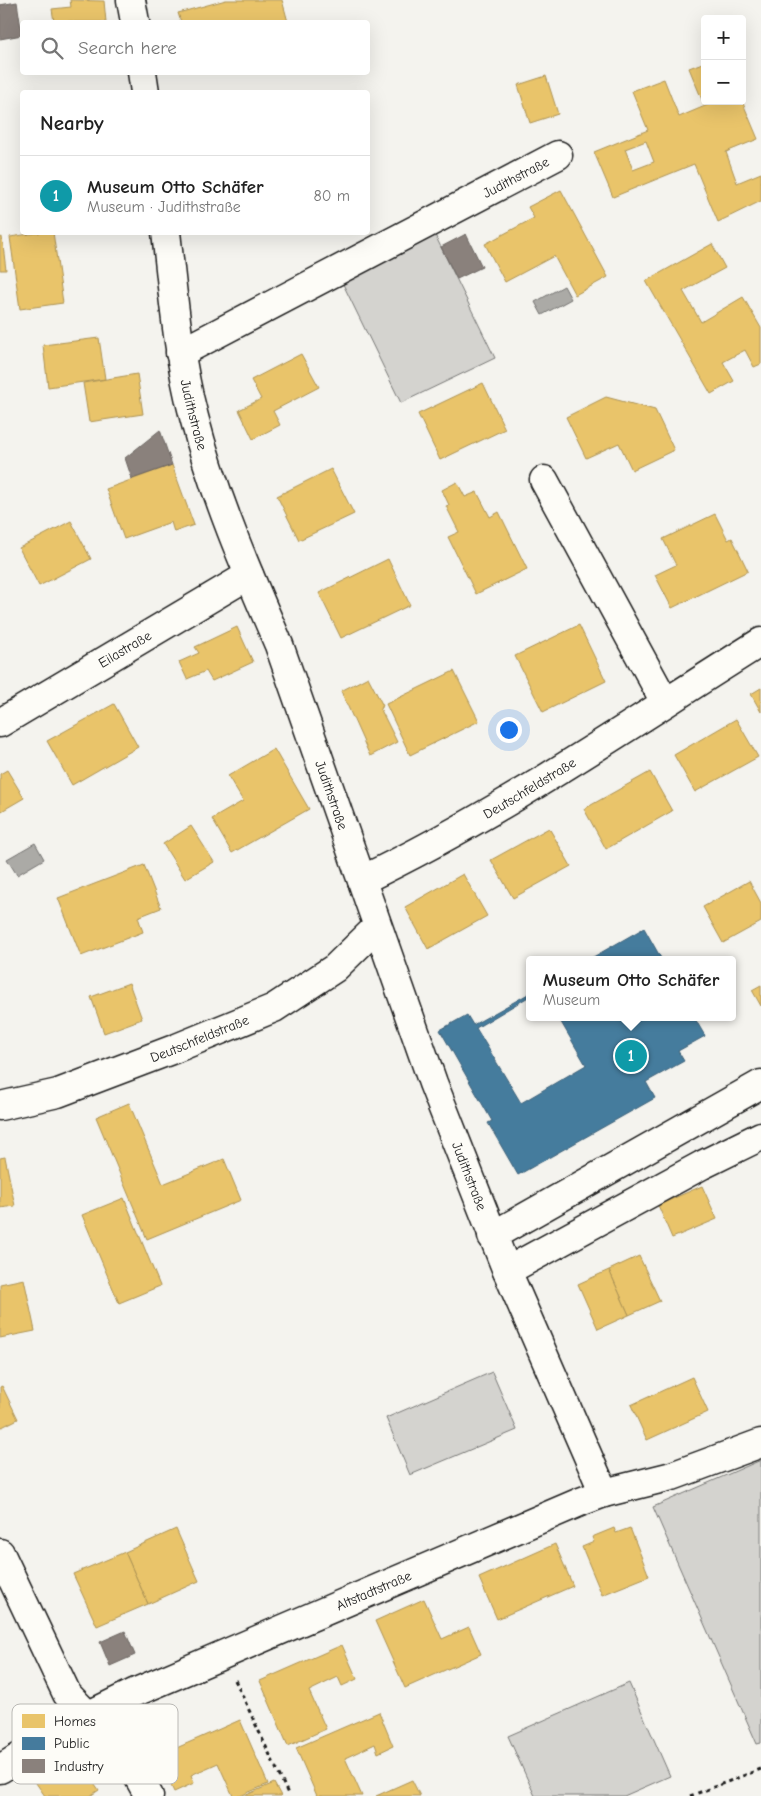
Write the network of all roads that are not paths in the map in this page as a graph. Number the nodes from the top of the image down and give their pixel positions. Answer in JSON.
{"nodes":[{"id":1,"x":132,"y":0,"type":"edge"},
{"id":2,"x":135,"y":20,"type":"edge"},
{"id":3,"x":142,"y":75,"type":"edge"},
{"id":4,"x":145,"y":90,"type":"edge"},
{"id":5,"x":558,"y":155,"type":"dead end"},
{"id":6,"x":166,"y":235,"type":"edge"},
{"id":7,"x":180,"y":353,"type":"junction"},
{"id":8,"x":544,"y":480,"type":"dead end"},
{"id":9,"x":249,"y":575,"type":"junction"},
{"id":10,"x":761,"y":642,"type":"edge"},
{"id":11,"x":665,"y":702,"type":"junction"},
{"id":12,"x":0,"y":723,"type":"edge"},
{"id":13,"x":362,"y":880,"type":"junction"},
{"id":14,"x":377,"y":927,"type":"junction"},
{"id":15,"x":761,"y":1084,"type":"edge"},
{"id":16,"x":0,"y":1106,"type":"edge"},
{"id":17,"x":761,"y":1136,"type":"edge"},
{"id":18,"x":492,"y":1236,"type":"junction"},
{"id":19,"x":506,"y":1271,"type":"junction"},
{"id":20,"x":761,"y":1443,"type":"edge"},
{"id":21,"x":604,"y":1493,"type":"junction"},
{"id":22,"x":0,"y":1553,"type":"edge"},
{"id":23,"x":77,"y":1704,"type":"edge"},
{"id":24,"x":111,"y":1704,"type":"edge"},
{"id":25,"x":12,"y":1762,"type":"edge"},
{"id":26,"x":0,"y":1769,"type":"edge"},
{"id":27,"x":142,"y":1784,"type":"edge"},
{"id":28,"x":149,"y":1796,"type":"edge"}],
"edges":[{"from":1,"to":2,"type":"street"},
{"from":3,"to":4,"type":"street"},
{"from":5,"to":7,"type":"street","name":"Judithstraße"},
{"from":6,"to":7,"type":"street","name":"Judithstraße"},
{"from":7,"to":9,"type":"street","name":"Judithstraße"},
{"from":8,"to":11,"type":"street"},
{"from":9,"to":12,"type":"street","name":"Eilastraße"},
{"from":9,"to":13,"type":"street","name":"Judithstraße"},
{"from":10,"to":11,"type":"street","name":"Deutschfeldstraße"},
{"from":11,"to":13,"type":"street","name":"Deutschfeldstraße"},
{"from":13,"to":14,"type":"street","name":"Judithstraße"},
{"from":14,"to":16,"type":"street","name":"Deutschfeldstraße"},
{"from":14,"to":18,"type":"street","name":"Judithstraße"},
{"from":15,"to":18,"type":"street"},
{"from":17,"to":19,"type":"street"},
{"from":18,"to":19,"type":"street","name":"Judithstraße"},
{"from":19,"to":21,"type":"street","name":"Judithstraße"},
{"from":20,"to":21,"type":"street","name":"Altstadtstraße"},
{"from":21,"to":24,"type":"street","name":"Altstadtstraße"},
{"from":22,"to":23,"type":"street"},
{"from":25,"to":26,"type":"street","name":"Altstadtstraße"},
{"from":27,"to":28,"type":"street"}]}
